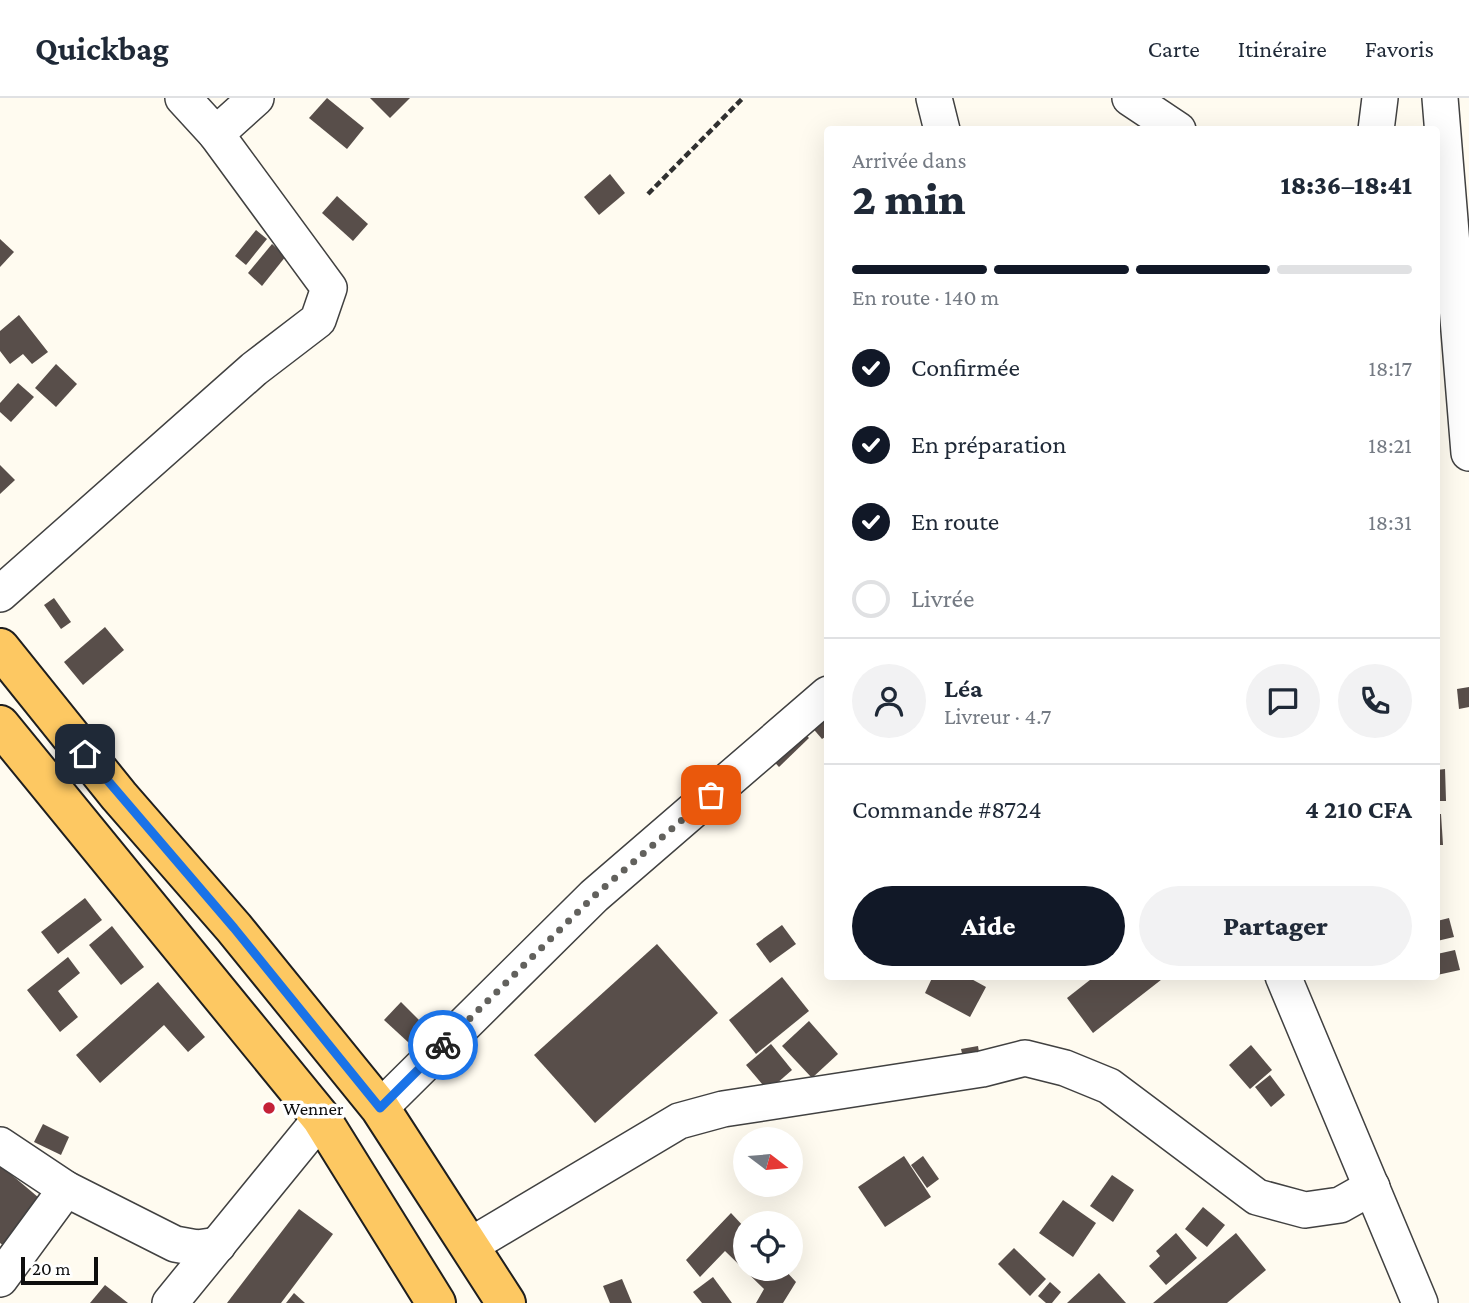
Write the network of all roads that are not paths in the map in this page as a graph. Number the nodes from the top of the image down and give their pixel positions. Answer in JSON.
{"nodes":[{"id":1,"x":183,"y":98,"type":"edge"},
{"id":2,"x":256,"y":98,"type":"edge"},
{"id":3,"x":934,"y":98,"type":"edge"},
{"id":4,"x":1130,"y":98,"type":"edge"},
{"id":5,"x":1380,"y":98,"type":"edge"},
{"id":6,"x":1440,"y":98,"type":"edge"},
{"id":7,"x":941,"y":126,"type":"edge"},
{"id":8,"x":1172,"y":126,"type":"edge"},
{"id":9,"x":1377,"y":126,"type":"edge"},
{"id":10,"x":216,"y":134,"type":"junction"},
{"id":11,"x":1454,"y":282,"type":"edge"},
{"id":12,"x":1469,"y":453,"type":"edge"},
{"id":13,"x":0,"y":594,"type":"edge"},
{"id":14,"x":0,"y":648,"type":"edge"},
{"id":15,"x":824,"y":697,"type":"edge"},
{"id":16,"x":0,"y":725,"type":"edge"},
{"id":17,"x":1285,"y":980,"type":"edge"},
{"id":18,"x":380,"y":1108,"type":"junction"},
{"id":19,"x":321,"y":1118,"type":"junction"},
{"id":20,"x":0,"y":1145,"type":"edge"},
{"id":21,"x":1372,"y":1187,"type":"junction"},
{"id":22,"x":66,"y":1189,"type":"junction"},
{"id":23,"x":218,"y":1245,"type":"junction"},
{"id":24,"x":471,"y":1245,"type":"junction"},
{"id":25,"x":0,"y":1279,"type":"edge"},
{"id":26,"x":170,"y":1303,"type":"edge"},
{"id":27,"x":436,"y":1303,"type":"edge"},
{"id":28,"x":506,"y":1303,"type":"edge"},
{"id":29,"x":1420,"y":1303,"type":"edge"}],
"edges":[{"from":1,"to":10,"type":"street"},
{"from":2,"to":10,"type":"street"},
{"from":3,"to":7,"type":"street"},
{"from":4,"to":8,"type":"street"},
{"from":5,"to":9,"type":"street"},
{"from":6,"to":11,"type":"street"},
{"from":10,"to":13,"type":"street"},
{"from":11,"to":12,"type":"street"},
{"from":14,"to":18,"type":"main road"},
{"from":15,"to":18,"type":"street"},
{"from":16,"to":19,"type":"main road"},
{"from":17,"to":21,"type":"street"},
{"from":18,"to":24,"type":"main road"},
{"from":19,"to":23,"type":"street"},
{"from":19,"to":27,"type":"main road"},
{"from":20,"to":22,"type":"street"},
{"from":21,"to":24,"type":"street"},
{"from":21,"to":29,"type":"street"},
{"from":22,"to":23,"type":"street"},
{"from":22,"to":25,"type":"street"},
{"from":23,"to":26,"type":"street"},
{"from":24,"to":28,"type":"main road"}]}
